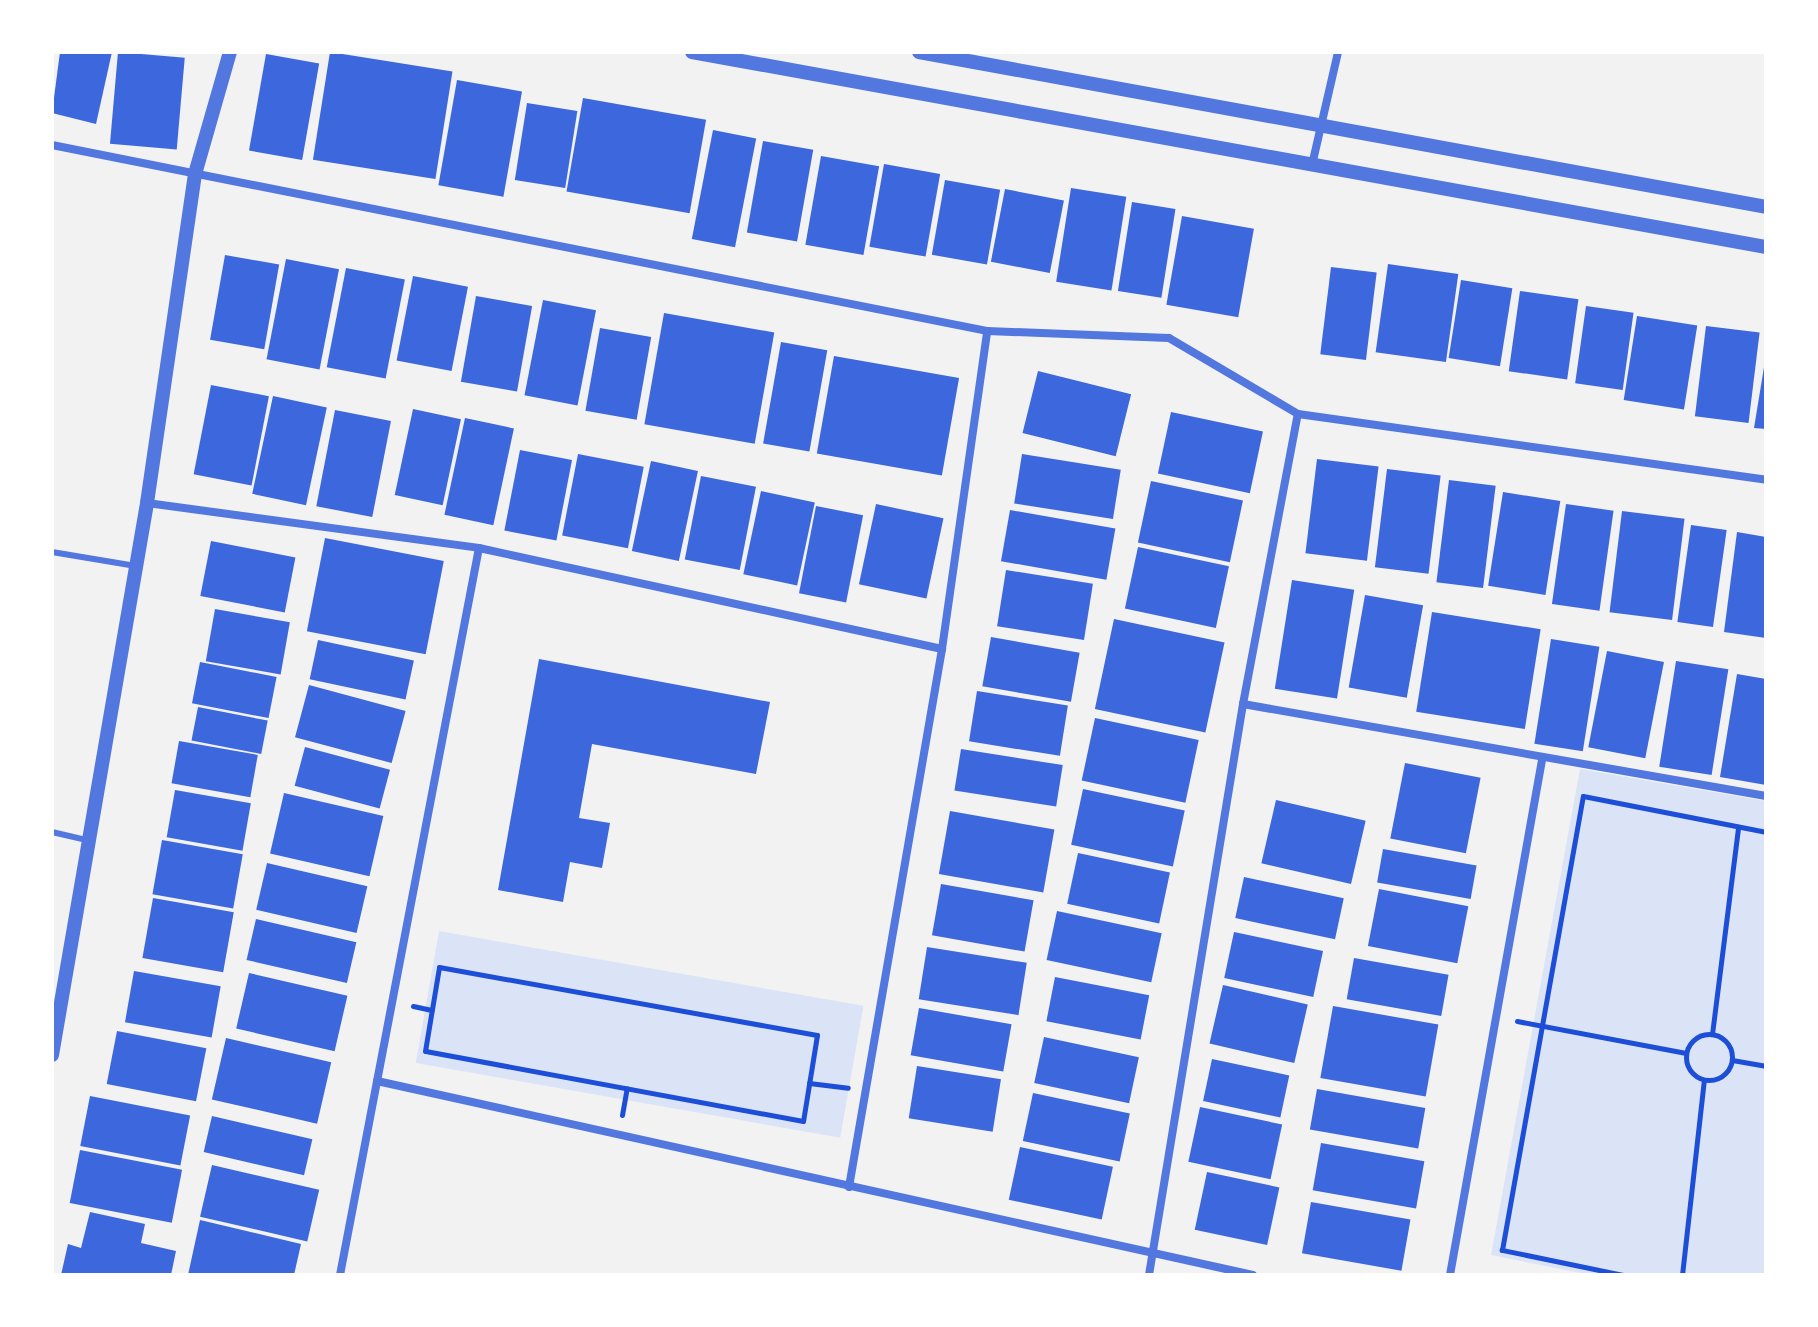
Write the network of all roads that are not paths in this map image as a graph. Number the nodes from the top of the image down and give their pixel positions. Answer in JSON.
{"nodes":[{"id":1,"x":230,"y":52,"type":"edge"},
{"id":2,"x":692,"y":52,"type":"edge"},
{"id":3,"x":919,"y":52,"type":"edge"},
{"id":4,"x":1338,"y":52,"type":"edge"},
{"id":5,"x":1321,"y":125,"type":"junction"},
{"id":6,"x":52,"y":145,"type":"edge"},
{"id":7,"x":1312,"y":165,"type":"junction"},
{"id":8,"x":195,"y":174,"type":"junction"},
{"id":9,"x":1766,"y":207,"type":"edge"},
{"id":10,"x":1766,"y":247,"type":"edge"},
{"id":11,"x":987,"y":331,"type":"junction"},
{"id":12,"x":1298,"y":414,"type":"junction"},
{"id":13,"x":1766,"y":480,"type":"edge"},
{"id":14,"x":147,"y":503,"type":"junction"},
{"id":15,"x":479,"y":548,"type":"junction"},
{"id":16,"x":52,"y":552,"type":"edge"},
{"id":17,"x":136,"y":566,"type":"junction"},
{"id":18,"x":942,"y":649,"type":"junction"},
{"id":19,"x":1243,"y":704,"type":"junction"},
{"id":20,"x":1542,"y":760,"type":"junction"},
{"id":21,"x":1766,"y":796,"type":"edge"},
{"id":22,"x":52,"y":832,"type":"edge"},
{"id":23,"x":89,"y":840,"type":"junction"},
{"id":24,"x":52,"y":1055,"type":"edge"},
{"id":25,"x":377,"y":1081,"type":"junction"},
{"id":26,"x":849,"y":1187,"type":"junction"},
{"id":27,"x":1153,"y":1253,"type":"junction"},
{"id":28,"x":340,"y":1275,"type":"edge"},
{"id":29,"x":1149,"y":1275,"type":"edge"},
{"id":30,"x":1253,"y":1275,"type":"edge"},
{"id":31,"x":1450,"y":1275,"type":"edge"}],
"edges":[{"from":1,"to":8,"type":"street"},
{"from":2,"to":7,"type":"street"},
{"from":3,"to":5,"type":"street"},
{"from":4,"to":5,"type":"street"},
{"from":5,"to":7,"type":"street"},
{"from":5,"to":9,"type":"street"},
{"from":6,"to":8,"type":"street"},
{"from":7,"to":10,"type":"street"},
{"from":8,"to":11,"type":"street"},
{"from":8,"to":14,"type":"street"},
{"from":11,"to":12,"type":"street"},
{"from":11,"to":18,"type":"street"},
{"from":12,"to":13,"type":"street"},
{"from":12,"to":19,"type":"street"},
{"from":14,"to":15,"type":"street"},
{"from":14,"to":17,"type":"street"},
{"from":15,"to":18,"type":"street"},
{"from":15,"to":25,"type":"street"},
{"from":16,"to":17,"type":"lane"},
{"from":17,"to":23,"type":"street"},
{"from":18,"to":26,"type":"street"},
{"from":19,"to":20,"type":"street"},
{"from":19,"to":27,"type":"street"},
{"from":20,"to":21,"type":"street"},
{"from":20,"to":31,"type":"street"},
{"from":22,"to":23,"type":"lane"},
{"from":23,"to":24,"type":"street"},
{"from":25,"to":26,"type":"street"},
{"from":25,"to":28,"type":"street"},
{"from":26,"to":27,"type":"street"},
{"from":27,"to":29,"type":"street"},
{"from":27,"to":30,"type":"street"}]}
